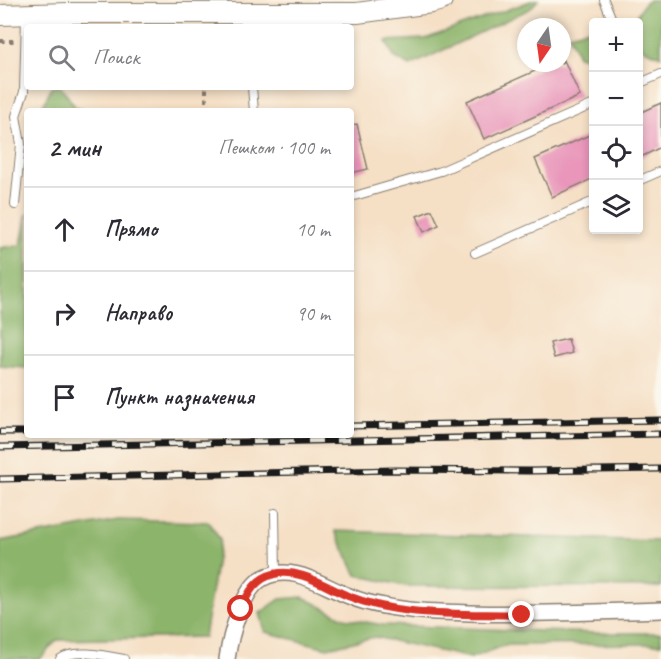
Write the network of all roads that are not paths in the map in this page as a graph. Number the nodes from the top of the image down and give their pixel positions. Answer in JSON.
{"nodes":[{"id":1,"x":604,"y":0,"type":"edge"},
{"id":2,"x":434,"y":1,"type":"edge"},
{"id":3,"x":0,"y":15,"type":"edge"},
{"id":4,"x":26,"y":15,"type":"junction"},
{"id":5,"x":612,"y":18,"type":"edge"},
{"id":6,"x":26,"y":24,"type":"edge"},
{"id":7,"x":661,"y":74,"type":"edge"},
{"id":8,"x":643,"y":81,"type":"edge"},
{"id":9,"x":24,"y":90,"type":"edge"},
{"id":10,"x":252,"y":90,"type":"edge"},
{"id":11,"x":589,"y":106,"type":"edge"},
{"id":12,"x":254,"y":108,"type":"edge"},
{"id":13,"x":661,"y":171,"type":"edge"},
{"id":14,"x":641,"y":180,"type":"edge"},
{"id":15,"x":354,"y":196,"type":"edge"},
{"id":16,"x":589,"y":203,"type":"edge"},
{"id":17,"x":15,"y":205,"type":"dead end"},
{"id":18,"x":475,"y":253,"type":"dead end"},
{"id":19,"x":275,"y":513,"type":"dead end"},
{"id":20,"x":276,"y":574,"type":"junction"},
{"id":21,"x":661,"y":610,"type":"edge"},
{"id":22,"x":60,"y":659,"type":"edge"},
{"id":23,"x":124,"y":659,"type":"edge"},
{"id":24,"x":227,"y":659,"type":"edge"}],
"edges":[{"from":1,"to":5,"type":"lane"},
{"from":2,"to":4,"type":"street"},
{"from":3,"to":4,"type":"street"},
{"from":4,"to":6,"type":"lane"},
{"from":7,"to":8,"type":"lane"},
{"from":9,"to":17,"type":"lane"},
{"from":10,"to":12,"type":"lane"},
{"from":11,"to":15,"type":"lane"},
{"from":13,"to":14,"type":"lane"},
{"from":16,"to":18,"type":"lane"},
{"from":19,"to":20,"type":"lane"},
{"from":20,"to":21,"type":"street"},
{"from":20,"to":24,"type":"street"},
{"from":22,"to":23,"type":"lane"}]}
